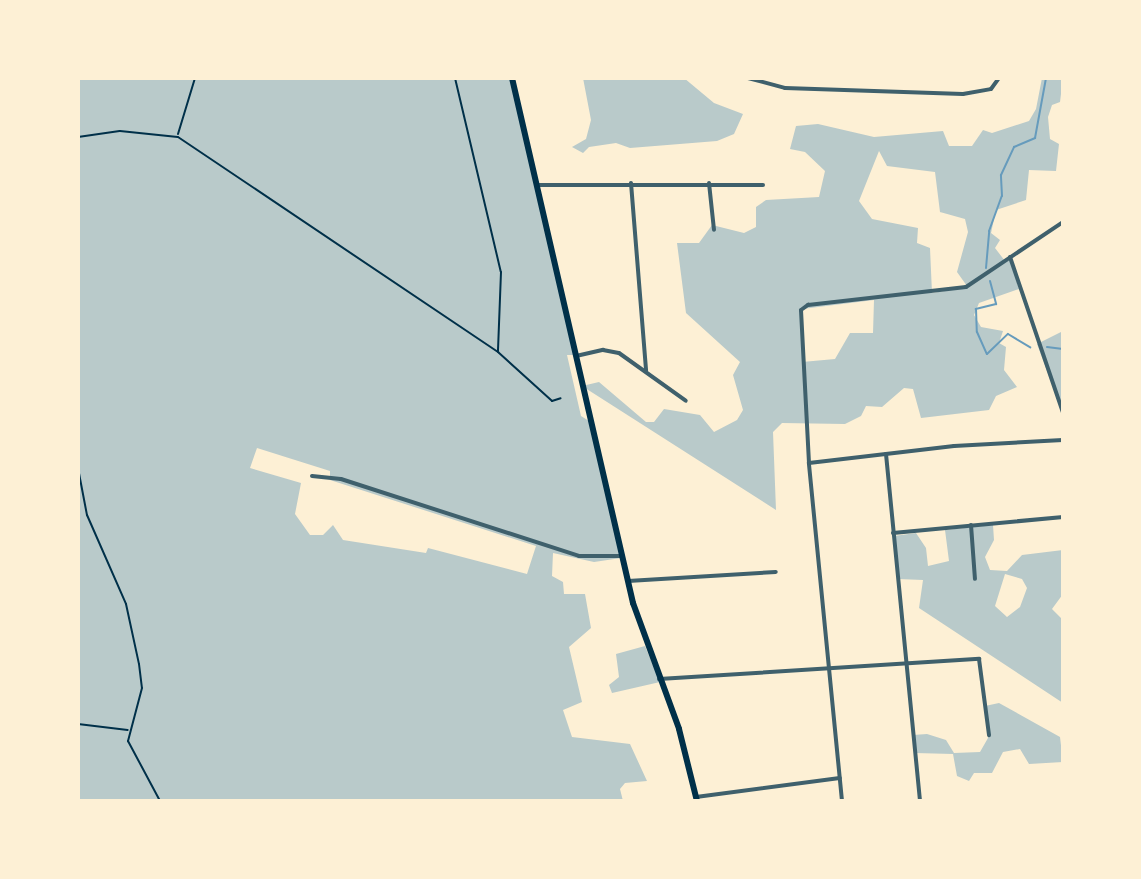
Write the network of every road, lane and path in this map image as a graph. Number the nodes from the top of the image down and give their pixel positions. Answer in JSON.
{"nodes":[{"id":1,"x":195,"y":78,"type":"edge"},
{"id":2,"x":455,"y":78,"type":"edge"},
{"id":3,"x":512,"y":78,"type":"edge"},
{"id":4,"x":748,"y":78,"type":"edge"},
{"id":5,"x":816,"y":78,"type":"edge"},
{"id":6,"x":999,"y":78,"type":"edge"},
{"id":7,"x":816,"y":89,"type":"junction"},
{"id":8,"x":78,"y":137,"type":"edge"},
{"id":9,"x":178,"y":137,"type":"junction"},
{"id":10,"x":631,"y":183,"type":"junction"},
{"id":11,"x":709,"y":183,"type":"junction"},
{"id":12,"x":538,"y":185,"type":"junction"},
{"id":13,"x":763,"y":185,"type":"dead end"},
{"id":14,"x":1063,"y":222,"type":"edge"},
{"id":15,"x":714,"y":230,"type":"dead end"},
{"id":16,"x":1010,"y":257,"type":"junction"},
{"id":17,"x":498,"y":352,"type":"junction"},
{"id":18,"x":576,"y":356,"type":"junction"},
{"id":19,"x":646,"y":370,"type":"junction"},
{"id":20,"x":561,"y":398,"type":"dead end"},
{"id":21,"x":686,"y":401,"type":"dead end"},
{"id":22,"x":1063,"y":413,"type":"edge"},
{"id":23,"x":1063,"y":440,"type":"edge"},
{"id":24,"x":886,"y":454,"type":"junction"},
{"id":25,"x":809,"y":463,"type":"junction"},
{"id":26,"x":78,"y":468,"type":"edge"},
{"id":27,"x":312,"y":476,"type":"dead end"},
{"id":28,"x":1063,"y":517,"type":"edge"},
{"id":29,"x":971,"y":525,"type":"junction"},
{"id":30,"x":893,"y":533,"type":"junction"},
{"id":31,"x":622,"y":556,"type":"junction"},
{"id":32,"x":776,"y":572,"type":"dead end"},
{"id":33,"x":975,"y":579,"type":"dead end"},
{"id":34,"x":628,"y":581,"type":"junction"},
{"id":35,"x":906,"y":661,"type":"junction"},
{"id":36,"x":829,"y":666,"type":"junction"},
{"id":37,"x":659,"y":679,"type":"junction"},
{"id":38,"x":78,"y":724,"type":"edge"},
{"id":39,"x":128,"y":730,"type":"junction"},
{"id":40,"x":989,"y":735,"type":"dead end"},
{"id":41,"x":840,"y":778,"type":"junction"},
{"id":42,"x":696,"y":799,"type":"edge"},
{"id":43,"x":160,"y":801,"type":"edge"},
{"id":44,"x":842,"y":801,"type":"edge"},
{"id":45,"x":920,"y":801,"type":"edge"},
{"id":46,"x":931,"y":801,"type":"edge"}],
"edges":[{"from":1,"to":9,"type":"path"},
{"from":2,"to":17,"type":"path"},
{"from":3,"to":12,"type":"main road"},
{"from":4,"to":7,"type":"street"},
{"from":5,"to":7,"type":"street"},
{"from":6,"to":7,"type":"street"},
{"from":8,"to":9,"type":"path"},
{"from":9,"to":17,"type":"path"},
{"from":10,"to":11,"type":"street"},
{"from":10,"to":12,"type":"street"},
{"from":10,"to":19,"type":"street"},
{"from":11,"to":13,"type":"street"},
{"from":11,"to":15,"type":"street"},
{"from":12,"to":18,"type":"main road"},
{"from":14,"to":16,"type":"street"},
{"from":16,"to":22,"type":"street"},
{"from":16,"to":25,"type":"street"},
{"from":17,"to":20,"type":"path"},
{"from":18,"to":19,"type":"street"},
{"from":18,"to":31,"type":"main road"},
{"from":19,"to":21,"type":"street"},
{"from":23,"to":24,"type":"street"},
{"from":24,"to":25,"type":"street"},
{"from":24,"to":30,"type":"street"},
{"from":25,"to":36,"type":"street"},
{"from":26,"to":39,"type":"path"},
{"from":27,"to":31,"type":"street"},
{"from":28,"to":29,"type":"street"},
{"from":29,"to":30,"type":"street"},
{"from":29,"to":33,"type":"street"},
{"from":30,"to":35,"type":"street"},
{"from":31,"to":34,"type":"main road"},
{"from":32,"to":34,"type":"street"},
{"from":34,"to":37,"type":"main road"},
{"from":35,"to":36,"type":"street"},
{"from":35,"to":40,"type":"street"},
{"from":35,"to":45,"type":"street"},
{"from":36,"to":37,"type":"street"},
{"from":36,"to":41,"type":"street"},
{"from":37,"to":42,"type":"main road"},
{"from":38,"to":39,"type":"path"},
{"from":39,"to":43,"type":"path"},
{"from":41,"to":42,"type":"street"},
{"from":41,"to":44,"type":"street"},
{"from":45,"to":46,"type":"street"}]}
